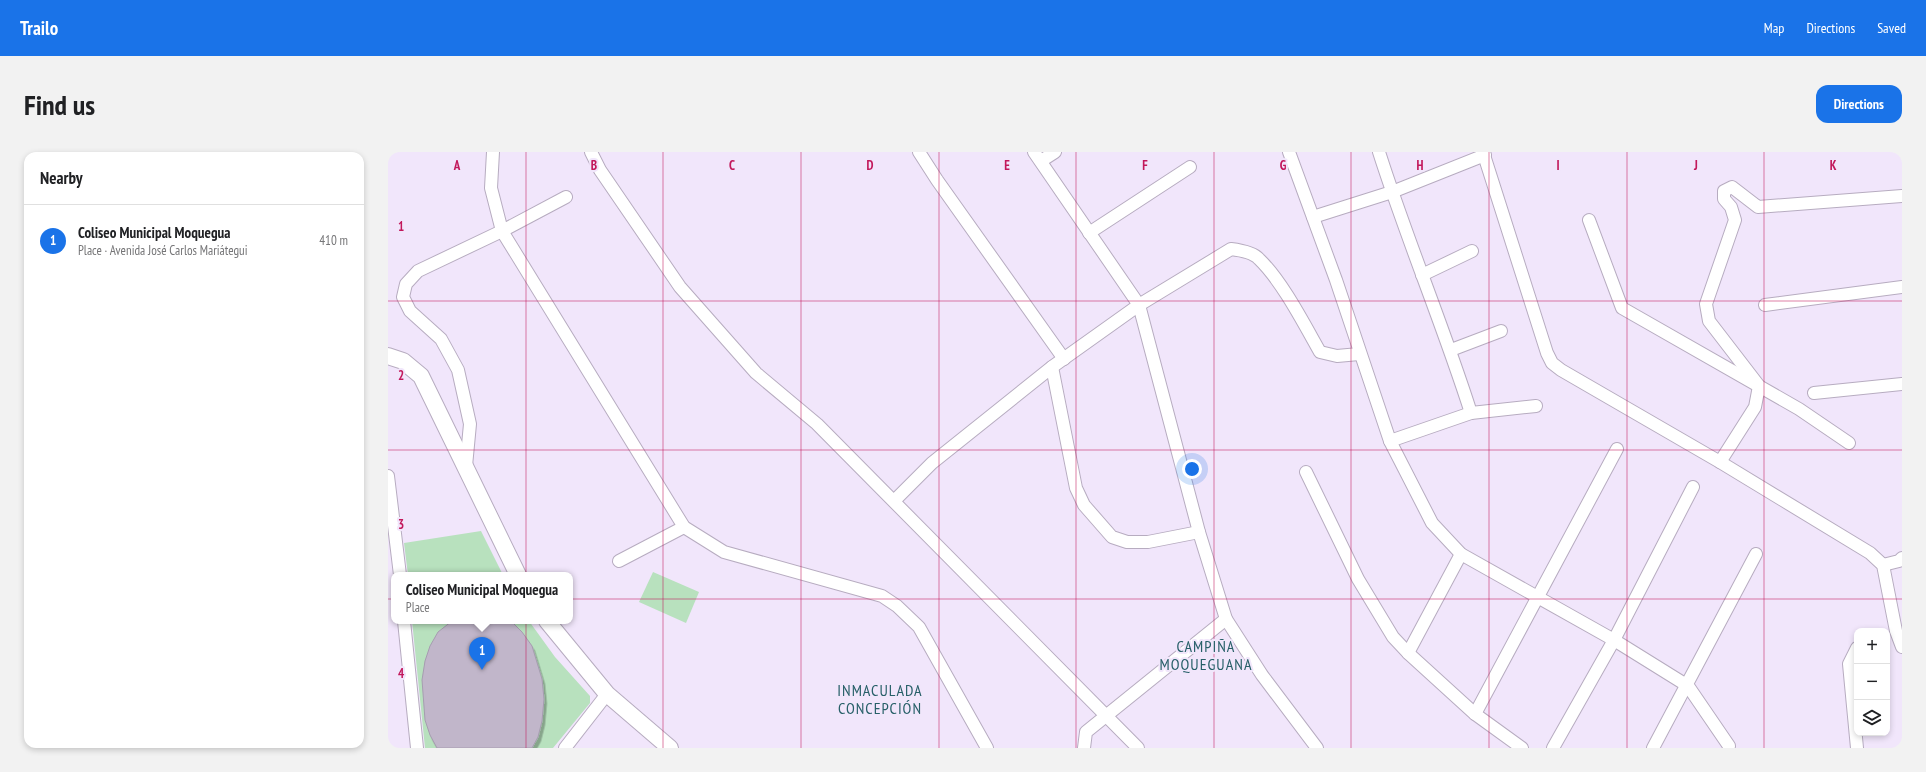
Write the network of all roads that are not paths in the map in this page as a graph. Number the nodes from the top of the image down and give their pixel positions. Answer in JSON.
{"nodes":[{"id":1,"x":493,"y":152,"type":"edge"},
{"id":2,"x":591,"y":152,"type":"edge"},
{"id":3,"x":919,"y":152,"type":"edge"},
{"id":4,"x":1055,"y":152,"type":"edge"},
{"id":5,"x":1289,"y":152,"type":"edge"},
{"id":6,"x":1379,"y":152,"type":"edge"},
{"id":7,"x":1484,"y":154,"type":"edge"},
{"id":8,"x":1037,"y":156,"type":"edge"},
{"id":9,"x":1190,"y":167,"type":"dead end"},
{"id":10,"x":1392,"y":192,"type":"junction"},
{"id":11,"x":1902,"y":196,"type":"edge"},
{"id":12,"x":566,"y":197,"type":"dead end"},
{"id":13,"x":1313,"y":217,"type":"junction"},
{"id":14,"x":1589,"y":220,"type":"dead end"},
{"id":15,"x":502,"y":231,"type":"junction"},
{"id":16,"x":1089,"y":233,"type":"junction"},
{"id":17,"x":1472,"y":251,"type":"dead end"},
{"id":18,"x":1422,"y":275,"type":"junction"},
{"id":19,"x":1902,"y":287,"type":"edge"},
{"id":20,"x":1139,"y":305,"type":"junction"},
{"id":21,"x":1765,"y":305,"type":"dead end"},
{"id":22,"x":1501,"y":331,"type":"dead end"},
{"id":23,"x":1451,"y":350,"type":"junction"},
{"id":24,"x":1360,"y":354,"type":"junction"},
{"id":25,"x":388,"y":356,"type":"edge"},
{"id":26,"x":1064,"y":359,"type":"junction"},
{"id":27,"x":1052,"y":367,"type":"junction"},
{"id":28,"x":1902,"y":384,"type":"edge"},
{"id":29,"x":1759,"y":386,"type":"junction"},
{"id":30,"x":1814,"y":393,"type":"dead end"},
{"id":31,"x":1536,"y":406,"type":"dead end"},
{"id":32,"x":1471,"y":413,"type":"junction"},
{"id":33,"x":1390,"y":442,"type":"junction"},
{"id":34,"x":1849,"y":443,"type":"dead end"},
{"id":35,"x":1617,"y":449,"type":"dead end"},
{"id":36,"x":1720,"y":462,"type":"junction"},
{"id":37,"x":466,"y":466,"type":"junction"},
{"id":38,"x":1306,"y":472,"type":"dead end"},
{"id":39,"x":388,"y":476,"type":"edge"},
{"id":40,"x":1693,"y":487,"type":"dead end"},
{"id":41,"x":894,"y":501,"type":"junction"},
{"id":42,"x":684,"y":526,"type":"junction"},
{"id":43,"x":1199,"y":532,"type":"junction"},
{"id":44,"x":1461,"y":554,"type":"junction"},
{"id":45,"x":1756,"y":554,"type":"dead end"},
{"id":46,"x":1902,"y":558,"type":"edge"},
{"id":47,"x":619,"y":561,"type":"dead end"},
{"id":48,"x":393,"y":563,"type":"edge"},
{"id":49,"x":1883,"y":565,"type":"junction"},
{"id":50,"x":398,"y":572,"type":"edge"},
{"id":51,"x":517,"y":572,"type":"edge"},
{"id":52,"x":1538,"y":598,"type":"junction"},
{"id":53,"x":1226,"y":619,"type":"junction"},
{"id":54,"x":404,"y":624,"type":"edge"},
{"id":55,"x":549,"y":624,"type":"edge"},
{"id":56,"x":1895,"y":632,"type":"edge"},
{"id":57,"x":1614,"y":640,"type":"junction"},
{"id":58,"x":1902,"y":647,"type":"edge"},
{"id":59,"x":1408,"y":653,"type":"junction"},
{"id":60,"x":1854,"y":654,"type":"edge"},
{"id":61,"x":1688,"y":686,"type":"junction"},
{"id":62,"x":607,"y":694,"type":"junction"},
{"id":63,"x":1106,"y":714,"type":"junction"},
{"id":64,"x":1476,"y":714,"type":"junction"},
{"id":65,"x":1729,"y":746,"type":"dead end"},
{"id":66,"x":417,"y":748,"type":"edge"},
{"id":67,"x":565,"y":748,"type":"edge"},
{"id":68,"x":670,"y":748,"type":"edge"},
{"id":69,"x":987,"y":748,"type":"edge"},
{"id":70,"x":1084,"y":748,"type":"edge"},
{"id":71,"x":1138,"y":748,"type":"edge"},
{"id":72,"x":1316,"y":748,"type":"edge"},
{"id":73,"x":1522,"y":748,"type":"edge"},
{"id":74,"x":1554,"y":748,"type":"edge"},
{"id":75,"x":1653,"y":748,"type":"edge"},
{"id":76,"x":1857,"y":748,"type":"edge"}],
"edges":[{"from":1,"to":15,"type":"street"},
{"from":2,"to":41,"type":"street"},
{"from":3,"to":26,"type":"street"},
{"from":4,"to":8,"type":"street"},
{"from":5,"to":13,"type":"street"},
{"from":6,"to":10,"type":"street"},
{"from":7,"to":10,"type":"street"},
{"from":7,"to":36,"type":"street"},
{"from":8,"to":16,"type":"street"},
{"from":9,"to":16,"type":"street"},
{"from":10,"to":13,"type":"street"},
{"from":10,"to":18,"type":"street"},
{"from":11,"to":29,"type":"street"},
{"from":12,"to":15,"type":"street"},
{"from":13,"to":24,"type":"street"},
{"from":14,"to":29,"type":"street"},
{"from":15,"to":37,"type":"street"},
{"from":15,"to":42,"type":"street"},
{"from":16,"to":20,"type":"street"},
{"from":17,"to":18,"type":"street"},
{"from":18,"to":23,"type":"street"},
{"from":19,"to":21,"type":"street"},
{"from":20,"to":24,"type":"street"},
{"from":20,"to":26,"type":"street"},
{"from":20,"to":43,"type":"street"},
{"from":22,"to":23,"type":"street"},
{"from":23,"to":32,"type":"street"},
{"from":24,"to":33,"type":"street"},
{"from":25,"to":37,"type":"street"},
{"from":26,"to":27,"type":"street"},
{"from":27,"to":41,"type":"street"},
{"from":27,"to":43,"type":"street"},
{"from":28,"to":30,"type":"street"},
{"from":29,"to":34,"type":"street"},
{"from":29,"to":36,"type":"street"},
{"from":31,"to":32,"type":"street"},
{"from":32,"to":33,"type":"street"},
{"from":33,"to":44,"type":"street"},
{"from":35,"to":52,"type":"street"},
{"from":36,"to":49,"type":"street"},
{"from":37,"to":51,"type":"street"},
{"from":38,"to":59,"type":"street"},
{"from":39,"to":48,"type":"street"},
{"from":40,"to":57,"type":"street"},
{"from":41,"to":63,"type":"street"},
{"from":42,"to":47,"type":"street"},
{"from":42,"to":69,"type":"street"},
{"from":43,"to":53,"type":"street"},
{"from":44,"to":52,"type":"street"},
{"from":44,"to":59,"type":"street"},
{"from":45,"to":61,"type":"street"},
{"from":46,"to":49,"type":"street"},
{"from":48,"to":50,"type":"street"},
{"from":49,"to":56,"type":"street"},
{"from":52,"to":57,"type":"street"},
{"from":52,"to":64,"type":"street"},
{"from":53,"to":63,"type":"street"},
{"from":53,"to":72,"type":"street"},
{"from":54,"to":66,"type":"street"},
{"from":55,"to":62,"type":"street"},
{"from":56,"to":58,"type":"street"},
{"from":57,"to":61,"type":"street"},
{"from":57,"to":74,"type":"street"},
{"from":59,"to":64,"type":"street"},
{"from":60,"to":76,"type":"street"},
{"from":61,"to":65,"type":"street"},
{"from":61,"to":75,"type":"street"},
{"from":62,"to":67,"type":"street"},
{"from":62,"to":68,"type":"street"},
{"from":63,"to":70,"type":"street"},
{"from":63,"to":71,"type":"street"},
{"from":64,"to":73,"type":"street"}]}
